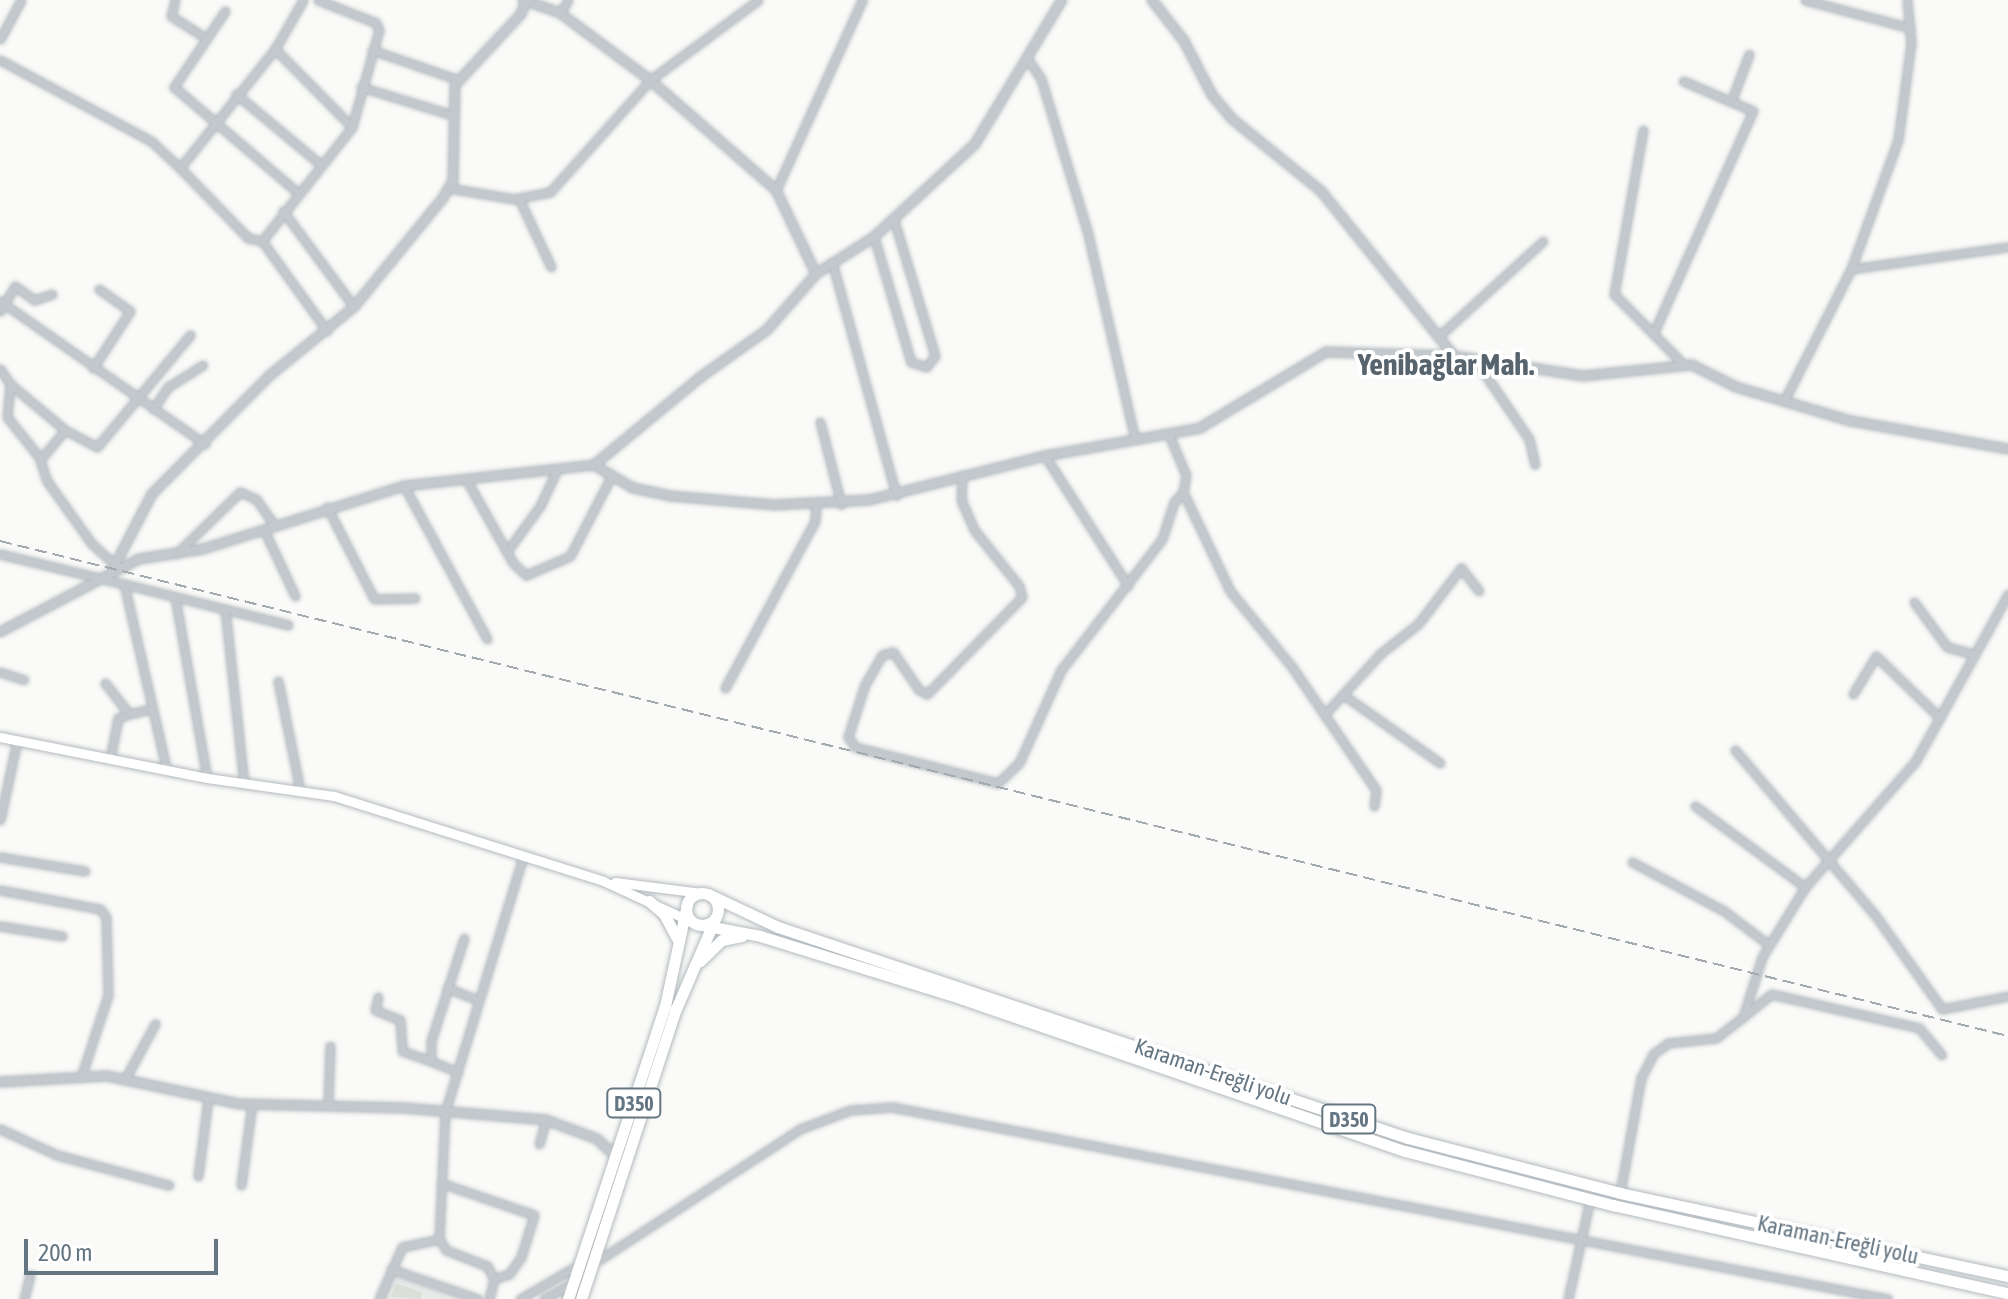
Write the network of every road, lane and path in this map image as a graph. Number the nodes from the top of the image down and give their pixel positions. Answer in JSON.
{"nodes":[{"id":1,"x":20,"y":0,"type":"edge"},
{"id":2,"x":175,"y":0,"type":"edge"},
{"id":3,"x":303,"y":0,"type":"edge"},
{"id":4,"x":318,"y":0,"type":"edge"},
{"id":5,"x":524,"y":0,"type":"edge"},
{"id":6,"x":568,"y":0,"type":"edge"},
{"id":7,"x":758,"y":0,"type":"edge"},
{"id":8,"x":862,"y":0,"type":"edge"},
{"id":9,"x":1062,"y":0,"type":"edge"},
{"id":10,"x":1152,"y":0,"type":"edge"},
{"id":11,"x":1805,"y":0,"type":"edge"},
{"id":12,"x":1907,"y":0,"type":"edge"},
{"id":13,"x":225,"y":11,"type":"dead end"},
{"id":14,"x":560,"y":13,"type":"junction"},
{"id":15,"x":1910,"y":28,"type":"junction"},
{"id":16,"x":206,"y":38,"type":"junction"},
{"id":17,"x":0,"y":39,"type":"edge"},
{"id":18,"x":275,"y":49,"type":"junction"},
{"id":19,"x":372,"y":50,"type":"junction"},
{"id":20,"x":1749,"y":54,"type":"dead end"},
{"id":21,"x":1027,"y":58,"type":"junction"},
{"id":22,"x":0,"y":60,"type":"edge"},
{"id":23,"x":459,"y":80,"type":"junction"},
{"id":24,"x":650,"y":80,"type":"junction"},
{"id":25,"x":1683,"y":81,"type":"dead end"},
{"id":26,"x":361,"y":87,"type":"junction"},
{"id":27,"x":236,"y":94,"type":"junction"},
{"id":28,"x":1731,"y":102,"type":"junction"},
{"id":29,"x":452,"y":115,"type":"junction"},
{"id":30,"x":216,"y":123,"type":"junction"},
{"id":31,"x":352,"y":127,"type":"junction"},
{"id":32,"x":1643,"y":130,"type":"dead end"},
{"id":33,"x":320,"y":164,"type":"junction"},
{"id":34,"x":180,"y":168,"type":"junction"},
{"id":35,"x":449,"y":188,"type":"junction"},
{"id":36,"x":776,"y":190,"type":"junction"},
{"id":37,"x":298,"y":193,"type":"junction"},
{"id":38,"x":519,"y":199,"type":"junction"},
{"id":39,"x":283,"y":211,"type":"junction"},
{"id":40,"x":894,"y":220,"type":"junction"},
{"id":41,"x":874,"y":237,"type":"junction"},
{"id":42,"x":262,"y":241,"type":"junction"},
{"id":43,"x":1543,"y":241,"type":"dead end"},
{"id":44,"x":2008,"y":247,"type":"edge"},
{"id":45,"x":832,"y":262,"type":"junction"},
{"id":46,"x":551,"y":267,"type":"dead end"},
{"id":47,"x":1851,"y":269,"type":"junction"},
{"id":48,"x":816,"y":274,"type":"junction"},
{"id":49,"x":99,"y":289,"type":"dead end"},
{"id":50,"x":52,"y":294,"type":"dead end"},
{"id":51,"x":1,"y":306,"type":"edge"},
{"id":52,"x":354,"y":307,"type":"junction"},
{"id":53,"x":327,"y":331,"type":"junction"},
{"id":54,"x":1654,"y":332,"type":"junction"},
{"id":55,"x":190,"y":335,"type":"dead end"},
{"id":56,"x":1438,"y":337,"type":"junction"},
{"id":57,"x":1454,"y":356,"type":"junction"},
{"id":58,"x":1476,"y":361,"type":"junction"},
{"id":59,"x":1683,"y":364,"type":"junction"},
{"id":60,"x":203,"y":365,"type":"dead end"},
{"id":61,"x":93,"y":368,"type":"junction"},
{"id":62,"x":0,"y":369,"type":"edge"},
{"id":63,"x":10,"y":384,"type":"junction"},
{"id":64,"x":136,"y":397,"type":"junction"},
{"id":65,"x":1784,"y":401,"type":"junction"},
{"id":66,"x":153,"y":409,"type":"junction"},
{"id":67,"x":820,"y":422,"type":"dead end"},
{"id":68,"x":65,"y":430,"type":"junction"},
{"id":69,"x":1169,"y":435,"type":"junction"},
{"id":70,"x":1135,"y":440,"type":"junction"},
{"id":71,"x":205,"y":444,"type":"junction"},
{"id":72,"x":2008,"y":449,"type":"edge"},
{"id":73,"x":1045,"y":456,"type":"junction"},
{"id":74,"x":40,"y":460,"type":"junction"},
{"id":75,"x":1535,"y":464,"type":"dead end"},
{"id":76,"x":594,"y":465,"type":"junction"},
{"id":77,"x":557,"y":470,"type":"junction"},
{"id":78,"x":962,"y":475,"type":"junction"},
{"id":79,"x":611,"y":477,"type":"junction"},
{"id":80,"x":466,"y":479,"type":"junction"},
{"id":81,"x":404,"y":486,"type":"junction"},
{"id":82,"x":1183,"y":492,"type":"junction"},
{"id":83,"x":896,"y":495,"type":"junction"},
{"id":84,"x":816,"y":503,"type":"junction"},
{"id":85,"x":841,"y":504,"type":"junction"},
{"id":86,"x":327,"y":507,"type":"junction"},
{"id":87,"x":275,"y":526,"type":"junction"},
{"id":88,"x":264,"y":530,"type":"junction"},
{"id":89,"x":508,"y":550,"type":"junction"},
{"id":90,"x":0,"y":554,"type":"edge"},
{"id":91,"x":176,"y":554,"type":"junction"},
{"id":92,"x":113,"y":566,"type":"junction"},
{"id":93,"x":97,"y":579,"type":"junction"},
{"id":94,"x":124,"y":584,"type":"junction"},
{"id":95,"x":1128,"y":586,"type":"junction"},
{"id":96,"x":1479,"y":591,"type":"dead end"},
{"id":97,"x":2008,"y":594,"type":"edge"},
{"id":98,"x":295,"y":596,"type":"dead end"},
{"id":99,"x":175,"y":597,"type":"junction"},
{"id":100,"x":415,"y":598,"type":"dead end"},
{"id":101,"x":1914,"y":602,"type":"dead end"},
{"id":102,"x":225,"y":609,"type":"junction"},
{"id":103,"x":288,"y":625,"type":"dead end"},
{"id":104,"x":0,"y":632,"type":"edge"},
{"id":105,"x":487,"y":639,"type":"dead end"},
{"id":106,"x":1974,"y":654,"type":"junction"},
{"id":107,"x":0,"y":672,"type":"edge"},
{"id":108,"x":24,"y":680,"type":"dead end"},
{"id":109,"x":278,"y":681,"type":"dead end"},
{"id":110,"x":105,"y":683,"type":"dead end"},
{"id":111,"x":725,"y":688,"type":"dead end"},
{"id":112,"x":1853,"y":694,"type":"dead end"},
{"id":113,"x":1345,"y":696,"type":"junction"},
{"id":114,"x":151,"y":709,"type":"junction"},
{"id":115,"x":129,"y":714,"type":"junction"},
{"id":116,"x":1324,"y":715,"type":"junction"},
{"id":117,"x":1940,"y":718,"type":"junction"},
{"id":118,"x":0,"y":737,"type":"edge"},
{"id":119,"x":17,"y":741,"type":"junction"},
{"id":120,"x":1735,"y":750,"type":"dead end"},
{"id":121,"x":110,"y":759,"type":"junction"},
{"id":122,"x":1440,"y":763,"type":"dead end"},
{"id":123,"x":167,"y":771,"type":"junction"},
{"id":124,"x":207,"y":778,"type":"junction"},
{"id":125,"x":244,"y":785,"type":"junction"},
{"id":126,"x":300,"y":790,"type":"junction"},
{"id":127,"x":1374,"y":806,"type":"dead end"},
{"id":128,"x":1695,"y":806,"type":"dead end"},
{"id":129,"x":0,"y":820,"type":"edge"},
{"id":130,"x":0,"y":857,"type":"edge"},
{"id":131,"x":523,"y":857,"type":"junction"},
{"id":132,"x":1827,"y":858,"type":"junction"},
{"id":133,"x":1632,"y":862,"type":"dead end"},
{"id":134,"x":85,"y":871,"type":"dead end"},
{"id":135,"x":603,"y":881,"type":"junction"},
{"id":136,"x":1805,"y":887,"type":"junction"},
{"id":137,"x":0,"y":890,"type":"edge"},
{"id":138,"x":706,"y":894,"type":"junction"},
{"id":139,"x":649,"y":901,"type":"junction"},
{"id":140,"x":700,"y":922,"type":"junction"},
{"id":141,"x":0,"y":926,"type":"edge"},
{"id":142,"x":62,"y":936,"type":"dead end"},
{"id":143,"x":760,"y":936,"type":"junction"},
{"id":144,"x":464,"y":938,"type":"dead end"},
{"id":145,"x":1769,"y":945,"type":"junction"},
{"id":146,"x":677,"y":953,"type":"junction"},
{"id":147,"x":687,"y":982,"type":"junction"},
{"id":148,"x":447,"y":988,"type":"junction"},
{"id":149,"x":2008,"y":996,"type":"edge"},
{"id":150,"x":378,"y":997,"type":"dead end"},
{"id":151,"x":479,"y":1000,"type":"junction"},
{"id":152,"x":1743,"y":1017,"type":"junction"},
{"id":153,"x":155,"y":1024,"type":"dead end"},
{"id":154,"x":330,"y":1046,"type":"dead end"},
{"id":155,"x":1942,"y":1055,"type":"dead end"},
{"id":156,"x":431,"y":1061,"type":"junction"},
{"id":157,"x":458,"y":1072,"type":"junction"},
{"id":158,"x":82,"y":1074,"type":"junction"},
{"id":159,"x":125,"y":1079,"type":"junction"},
{"id":160,"x":0,"y":1082,"type":"edge"},
{"id":161,"x":208,"y":1099,"type":"junction"},
{"id":162,"x":252,"y":1104,"type":"junction"},
{"id":163,"x":328,"y":1105,"type":"junction"},
{"id":164,"x":445,"y":1112,"type":"junction"},
{"id":165,"x":546,"y":1120,"type":"junction"},
{"id":166,"x":0,"y":1129,"type":"edge"},
{"id":167,"x":539,"y":1144,"type":"dead end"},
{"id":168,"x":617,"y":1157,"type":"junction"},
{"id":169,"x":198,"y":1176,"type":"dead end"},
{"id":170,"x":441,"y":1183,"type":"junction"},
{"id":171,"x":169,"y":1185,"type":"dead end"},
{"id":172,"x":241,"y":1185,"type":"dead end"},
{"id":173,"x":1620,"y":1193,"type":"junction"},
{"id":174,"x":1590,"y":1199,"type":"junction"},
{"id":175,"x":1583,"y":1237,"type":"junction"},
{"id":176,"x":439,"y":1239,"type":"junction"},
{"id":177,"x":596,"y":1262,"type":"junction"},
{"id":178,"x":582,"y":1263,"type":"junction"},
{"id":179,"x":391,"y":1269,"type":"junction"},
{"id":180,"x":30,"y":1275,"type":"dead end"},
{"id":181,"x":2008,"y":1276,"type":"edge"},
{"id":182,"x":494,"y":1279,"type":"junction"},
{"id":183,"x":575,"y":1282,"type":"junction"},
{"id":184,"x":2008,"y":1293,"type":"edge"},
{"id":185,"x":24,"y":1299,"type":"edge"},
{"id":186,"x":379,"y":1299,"type":"edge"},
{"id":187,"x":478,"y":1299,"type":"edge"},
{"id":188,"x":489,"y":1299,"type":"edge"},
{"id":189,"x":520,"y":1299,"type":"edge"},
{"id":190,"x":544,"y":1299,"type":"edge"},
{"id":191,"x":568,"y":1299,"type":"edge"},
{"id":192,"x":581,"y":1299,"type":"edge"},
{"id":193,"x":1568,"y":1299,"type":"edge"},
{"id":194,"x":1888,"y":1299,"type":"edge"}],
"edges":[{"from":1,"to":17,"type":"street"},
{"from":2,"to":16,"type":"street"},
{"from":3,"to":18,"type":"street"},
{"from":4,"to":19,"type":"street"},
{"from":5,"to":14,"type":"street"},
{"from":5,"to":23,"type":"street"},
{"from":6,"to":14,"type":"street"},
{"from":7,"to":24,"type":"street"},
{"from":8,"to":36,"type":"street"},
{"from":9,"to":21,"type":"street"},
{"from":10,"to":56,"type":"street"},
{"from":11,"to":15,"type":"street"},
{"from":12,"to":15,"type":"street"},
{"from":13,"to":16,"type":"street"},
{"from":14,"to":24,"type":"street"},
{"from":15,"to":47,"type":"street"},
{"from":16,"to":30,"type":"street"},
{"from":18,"to":27,"type":"street"},
{"from":18,"to":31,"type":"street"},
{"from":19,"to":23,"type":"street"},
{"from":19,"to":26,"type":"street"},
{"from":20,"to":28,"type":"street"},
{"from":21,"to":40,"type":"street"},
{"from":21,"to":70,"type":"street"},
{"from":22,"to":34,"type":"street"},
{"from":23,"to":29,"type":"street"},
{"from":24,"to":36,"type":"street"},
{"from":24,"to":38,"type":"street"},
{"from":25,"to":28,"type":"street"},
{"from":26,"to":29,"type":"street"},
{"from":26,"to":31,"type":"street"},
{"from":27,"to":30,"type":"street"},
{"from":27,"to":33,"type":"street"},
{"from":28,"to":54,"type":"street"},
{"from":29,"to":35,"type":"street"},
{"from":30,"to":34,"type":"street"},
{"from":30,"to":37,"type":"street"},
{"from":31,"to":33,"type":"street"},
{"from":32,"to":54,"type":"street"},
{"from":33,"to":37,"type":"street"},
{"from":34,"to":42,"type":"street"},
{"from":35,"to":38,"type":"street"},
{"from":35,"to":52,"type":"street"},
{"from":36,"to":48,"type":"street"},
{"from":37,"to":39,"type":"street"},
{"from":38,"to":46,"type":"street"},
{"from":39,"to":42,"type":"street"},
{"from":39,"to":52,"type":"street"},
{"from":40,"to":41,"type":"street"},
{"from":40,"to":41,"type":"street"},
{"from":41,"to":45,"type":"street"},
{"from":42,"to":53,"type":"street"},
{"from":43,"to":56,"type":"street"},
{"from":44,"to":47,"type":"street"},
{"from":45,"to":48,"type":"street"},
{"from":45,"to":83,"type":"street"},
{"from":47,"to":65,"type":"street"},
{"from":48,"to":76,"type":"street"},
{"from":49,"to":61,"type":"street"},
{"from":50,"to":51,"type":"street"},
{"from":51,"to":61,"type":"street"},
{"from":52,"to":53,"type":"street"},
{"from":53,"to":71,"type":"street"},
{"from":54,"to":59,"type":"street"},
{"from":55,"to":64,"type":"street"},
{"from":56,"to":57,"type":"street"},
{"from":57,"to":58,"type":"street"},
{"from":57,"to":69,"type":"street"},
{"from":58,"to":59,"type":"street"},
{"from":58,"to":75,"type":"street"},
{"from":59,"to":65,"type":"street"},
{"from":60,"to":66,"type":"street"},
{"from":61,"to":64,"type":"street"},
{"from":62,"to":63,"type":"street"},
{"from":63,"to":68,"type":"street"},
{"from":63,"to":74,"type":"street"},
{"from":64,"to":66,"type":"street"},
{"from":64,"to":68,"type":"street"},
{"from":65,"to":72,"type":"street"},
{"from":66,"to":71,"type":"street"},
{"from":67,"to":85,"type":"street"},
{"from":68,"to":74,"type":"street"},
{"from":69,"to":70,"type":"street"},
{"from":69,"to":82,"type":"street"},
{"from":70,"to":73,"type":"street"},
{"from":71,"to":92,"type":"street"},
{"from":73,"to":78,"type":"street"},
{"from":73,"to":95,"type":"street"},
{"from":74,"to":92,"type":"street"},
{"from":76,"to":77,"type":"street"},
{"from":76,"to":79,"type":"street"},
{"from":77,"to":80,"type":"street"},
{"from":77,"to":89,"type":"street"},
{"from":78,"to":83,"type":"street"},
{"from":78,"to":95,"type":"street"},
{"from":79,"to":84,"type":"street"},
{"from":79,"to":89,"type":"street"},
{"from":80,"to":81,"type":"street"},
{"from":80,"to":89,"type":"street"},
{"from":81,"to":86,"type":"street"},
{"from":81,"to":105,"type":"street"},
{"from":82,"to":95,"type":"street"},
{"from":82,"to":116,"type":"street"},
{"from":83,"to":85,"type":"street"},
{"from":84,"to":85,"type":"street"},
{"from":84,"to":111,"type":"street"},
{"from":86,"to":87,"type":"street"},
{"from":86,"to":100,"type":"street"},
{"from":87,"to":88,"type":"street"},
{"from":87,"to":91,"type":"street"},
{"from":88,"to":91,"type":"street"},
{"from":88,"to":98,"type":"street"},
{"from":90,"to":93,"type":"street"},
{"from":91,"to":92,"type":"street"},
{"from":92,"to":93,"type":"street"},
{"from":93,"to":94,"type":"street"},
{"from":93,"to":104,"type":"street"},
{"from":94,"to":99,"type":"street"},
{"from":94,"to":114,"type":"street"},
{"from":96,"to":113,"type":"street"},
{"from":97,"to":106,"type":"street"},
{"from":99,"to":102,"type":"street"},
{"from":99,"to":124,"type":"street"},
{"from":101,"to":106,"type":"street"},
{"from":102,"to":103,"type":"street"},
{"from":102,"to":125,"type":"street"},
{"from":106,"to":117,"type":"street"},
{"from":107,"to":108,"type":"street"},
{"from":109,"to":126,"type":"street"},
{"from":110,"to":115,"type":"street"},
{"from":112,"to":117,"type":"street"},
{"from":113,"to":116,"type":"street"},
{"from":113,"to":122,"type":"street"},
{"from":114,"to":115,"type":"street"},
{"from":114,"to":123,"type":"street"},
{"from":115,"to":121,"type":"street"},
{"from":116,"to":127,"type":"street"},
{"from":117,"to":132,"type":"street"},
{"from":118,"to":119,"type":"main road"},
{"from":119,"to":121,"type":"main road"},
{"from":119,"to":129,"type":"street"},
{"from":120,"to":132,"type":"street"},
{"from":121,"to":123,"type":"main road"},
{"from":123,"to":124,"type":"main road"},
{"from":124,"to":125,"type":"main road"},
{"from":125,"to":126,"type":"main road"},
{"from":126,"to":131,"type":"main road"},
{"from":128,"to":136,"type":"street"},
{"from":130,"to":134,"type":"street"},
{"from":131,"to":135,"type":"main road"},
{"from":131,"to":151,"type":"street"},
{"from":132,"to":136,"type":"street"},
{"from":132,"to":149,"type":"street"},
{"from":133,"to":145,"type":"street"},
{"from":135,"to":138,"type":"main road"},
{"from":135,"to":139,"type":"main road"},
{"from":136,"to":145,"type":"street"},
{"from":137,"to":158,"type":"street"},
{"from":138,"to":140,"type":"highway"},
{"from":138,"to":140,"type":"highway","number":"D350"},
{"from":138,"to":173,"type":"highway","name":"Karaman-Ereğli yolu","number":"D350"},
{"from":139,"to":140,"type":"main road"},
{"from":139,"to":146,"type":"highway"},
{"from":140,"to":143,"type":"highway","name":"Karaman-Ereğli yolu"},
{"from":140,"to":146,"type":"highway","number":"D350"},
{"from":140,"to":147,"type":"highway"},
{"from":141,"to":142,"type":"street"},
{"from":143,"to":147,"type":"highway","number":"D350"},
{"from":143,"to":174,"type":"highway","name":"Karaman-Ereğli yolu","number":"D350"},
{"from":144,"to":148,"type":"street"},
{"from":145,"to":152,"type":"street"},
{"from":146,"to":168,"type":"highway","number":"D350"},
{"from":147,"to":177,"type":"highway","number":"D350"},
{"from":148,"to":151,"type":"street"},
{"from":148,"to":156,"type":"street"},
{"from":150,"to":156,"type":"street"},
{"from":151,"to":157,"type":"street"},
{"from":152,"to":155,"type":"street"},
{"from":152,"to":173,"type":"street"},
{"from":153,"to":159,"type":"street"},
{"from":154,"to":163,"type":"street"},
{"from":156,"to":157,"type":"street"},
{"from":157,"to":164,"type":"street"},
{"from":158,"to":159,"type":"street"},
{"from":158,"to":160,"type":"street"},
{"from":159,"to":161,"type":"street"},
{"from":161,"to":162,"type":"street"},
{"from":161,"to":169,"type":"street"},
{"from":162,"to":163,"type":"street"},
{"from":162,"to":172,"type":"street"},
{"from":163,"to":164,"type":"street"},
{"from":164,"to":165,"type":"street"},
{"from":164,"to":170,"type":"street"},
{"from":165,"to":167,"type":"street"},
{"from":165,"to":168,"type":"street"},
{"from":166,"to":171,"type":"street"},
{"from":168,"to":178,"type":"highway","number":"D350"},
{"from":170,"to":176,"type":"street"},
{"from":170,"to":182,"type":"street"},
{"from":173,"to":181,"type":"highway","name":"Karaman-Ereğli yolu","number":"D350"},
{"from":174,"to":175,"type":"street"},
{"from":174,"to":184,"type":"highway","name":"Karaman-Ereğli yolu","number":"D350"},
{"from":175,"to":177,"type":"street"},
{"from":175,"to":193,"type":"street"},
{"from":175,"to":194,"type":"street"},
{"from":176,"to":179,"type":"street"},
{"from":176,"to":182,"type":"street"},
{"from":177,"to":192,"type":"highway","number":"D350"},
{"from":178,"to":183,"type":"highway","number":"D350"},
{"from":178,"to":189,"type":"street"},
{"from":179,"to":186,"type":"street"},
{"from":179,"to":187,"type":"street"},
{"from":180,"to":185,"type":"street"},
{"from":182,"to":188,"type":"street"},
{"from":183,"to":190,"type":"street"},
{"from":183,"to":191,"type":"highway","number":"D350"}]}
